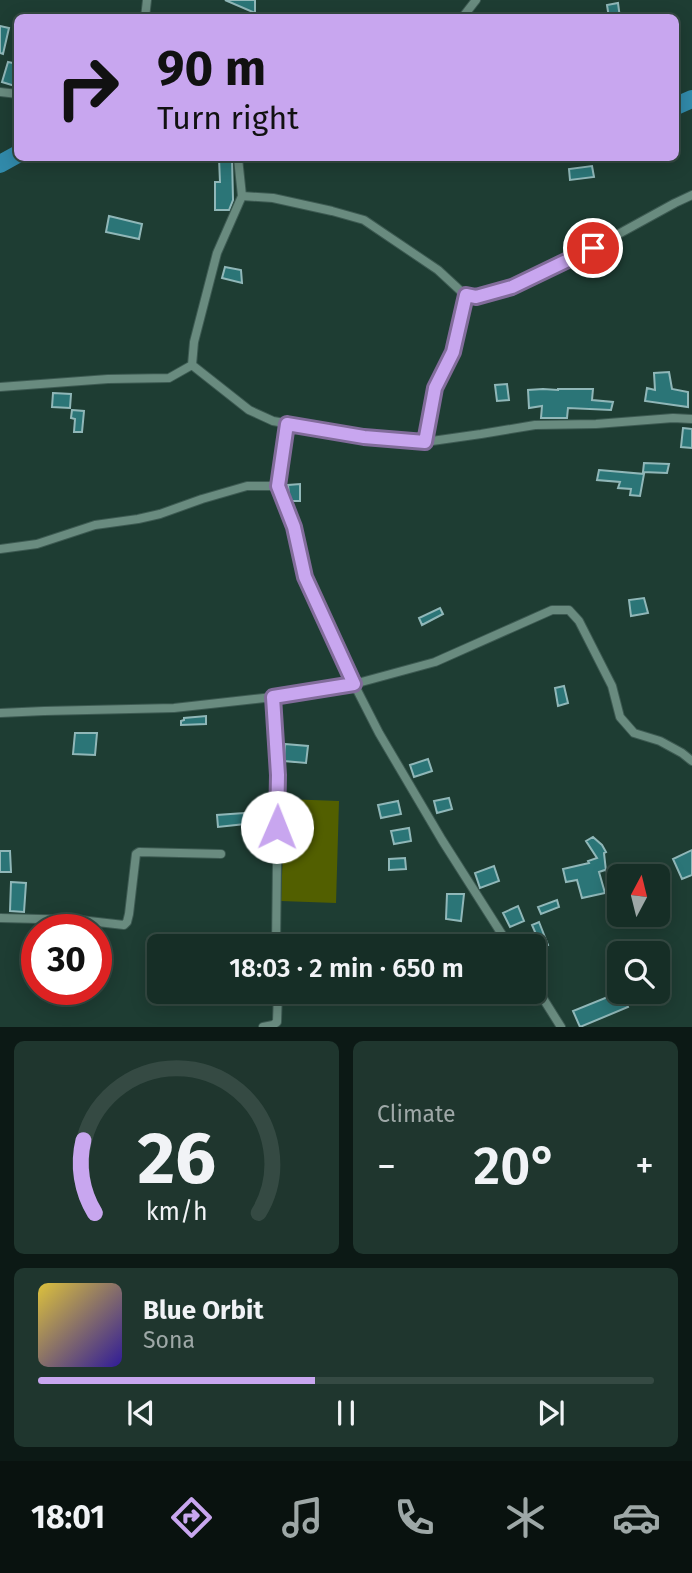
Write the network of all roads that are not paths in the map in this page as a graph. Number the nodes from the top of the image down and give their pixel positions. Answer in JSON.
{"nodes":[{"id":1,"x":476,"y":0,"type":"edge"},
{"id":2,"x":465,"y":14,"type":"edge"},
{"id":3,"x":238,"y":161,"type":"edge"},
{"id":4,"x":692,"y":195,"type":"edge"},
{"id":5,"x":242,"y":196,"type":"junction"},
{"id":6,"x":466,"y":295,"type":"junction"},
{"id":7,"x":191,"y":365,"type":"junction"},
{"id":8,"x":0,"y":387,"type":"edge"},
{"id":9,"x":692,"y":419,"type":"edge"},
{"id":10,"x":287,"y":424,"type":"junction"},
{"id":11,"x":425,"y":442,"type":"junction"},
{"id":12,"x":278,"y":486,"type":"junction"},
{"id":13,"x":0,"y":549,"type":"edge"},
{"id":14,"x":354,"y":684,"type":"junction"},
{"id":15,"x":273,"y":697,"type":"junction"},
{"id":16,"x":0,"y":713,"type":"edge"},
{"id":17,"x":692,"y":761,"type":"edge"},
{"id":18,"x":221,"y":854,"type":"dead end"},
{"id":19,"x":0,"y":918,"type":"edge"},
{"id":20,"x":276,"y":934,"type":"edge"},
{"id":21,"x":502,"y":934,"type":"edge"},
{"id":22,"x":546,"y":1003,"type":"edge"},
{"id":23,"x":278,"y":1004,"type":"edge"},
{"id":24,"x":262,"y":1027,"type":"edge"},
{"id":25,"x":561,"y":1027,"type":"edge"}],
"edges":[{"from":1,"to":2,"type":"street"},
{"from":3,"to":5,"type":"street"},
{"from":4,"to":6,"type":"street"},
{"from":5,"to":6,"type":"street"},
{"from":5,"to":7,"type":"street"},
{"from":6,"to":11,"type":"street"},
{"from":7,"to":8,"type":"street"},
{"from":7,"to":10,"type":"street"},
{"from":9,"to":11,"type":"street"},
{"from":10,"to":11,"type":"street"},
{"from":10,"to":12,"type":"street"},
{"from":12,"to":13,"type":"street"},
{"from":12,"to":14,"type":"street"},
{"from":14,"to":15,"type":"street"},
{"from":14,"to":17,"type":"street"},
{"from":14,"to":21,"type":"street"},
{"from":15,"to":16,"type":"street"},
{"from":15,"to":20,"type":"street"},
{"from":18,"to":19,"type":"street"},
{"from":22,"to":25,"type":"street"},
{"from":23,"to":24,"type":"street"}]}
